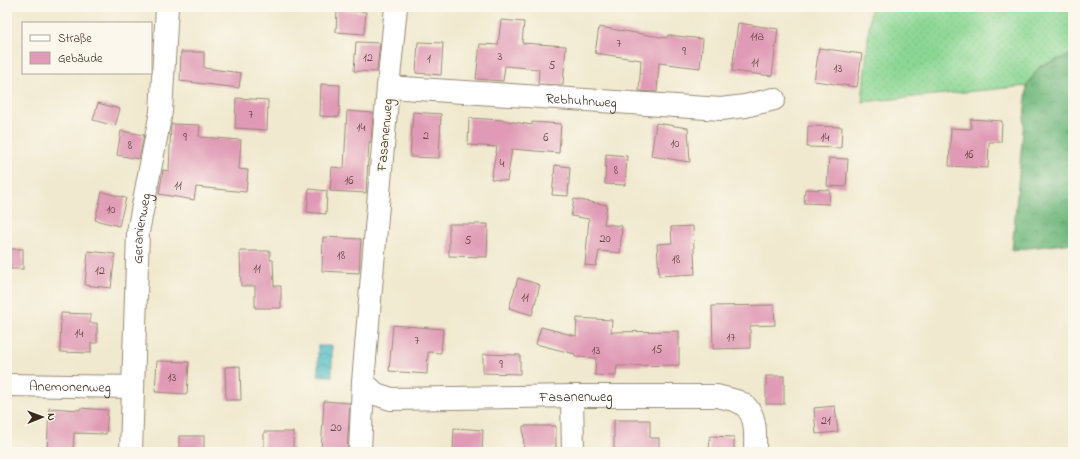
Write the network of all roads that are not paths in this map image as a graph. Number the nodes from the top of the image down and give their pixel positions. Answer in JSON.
{"nodes":[{"id":1,"x":167,"y":7,"type":"edge"},
{"id":2,"x":396,"y":7,"type":"edge"},
{"id":3,"x":388,"y":87,"type":"junction"},
{"id":4,"x":774,"y":99,"type":"dead end"},
{"id":5,"x":363,"y":382,"type":"junction"},
{"id":6,"x":7,"y":385,"type":"edge"},
{"id":7,"x":133,"y":387,"type":"junction"},
{"id":8,"x":572,"y":396,"type":"junction"},
{"id":9,"x":131,"y":452,"type":"edge"},
{"id":10,"x":360,"y":452,"type":"edge"},
{"id":11,"x":574,"y":452,"type":"edge"},
{"id":12,"x":755,"y":452,"type":"edge"}],
"edges":[{"from":1,"to":7,"type":"street","name":"Geranienweg"},
{"from":2,"to":3,"type":"street","name":"Fasanenweg"},
{"from":3,"to":4,"type":"street","name":"Rebhuhnweg"},
{"from":3,"to":5,"type":"street","name":"Fasanenweg"},
{"from":5,"to":8,"type":"street","name":"Fasanenweg"},
{"from":5,"to":10,"type":"street","name":"Fasanenweg"},
{"from":6,"to":7,"type":"street","name":"Anemonenweg"},
{"from":7,"to":9,"type":"street","name":"Geranienweg"},
{"from":8,"to":11,"type":"street"},
{"from":8,"to":12,"type":"street","name":"Fasanenweg"}]}
